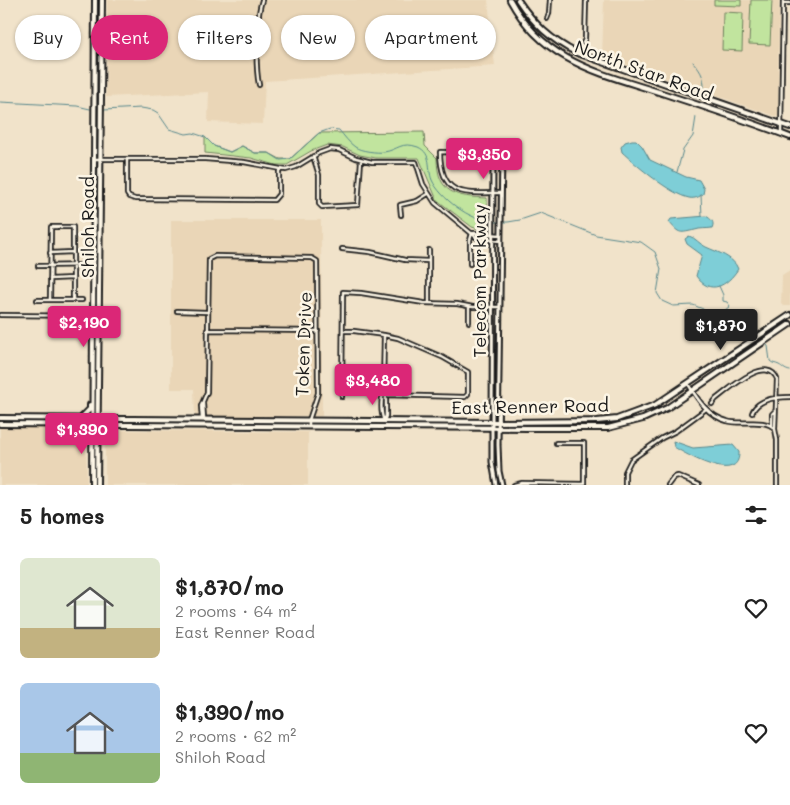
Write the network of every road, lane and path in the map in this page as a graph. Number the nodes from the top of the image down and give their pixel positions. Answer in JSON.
{"nodes":[{"id":1,"x":95,"y":0,"type":"edge"},
{"id":2,"x":102,"y":0,"type":"edge"},
{"id":3,"x":262,"y":0,"type":"edge"},
{"id":4,"x":510,"y":0,"type":"edge"},
{"id":5,"x":518,"y":0,"type":"edge"},
{"id":6,"x":550,"y":0,"type":"edge"},
{"id":7,"x":586,"y":0,"type":"edge"},
{"id":8,"x":783,"y":1,"type":"edge"},
{"id":9,"x":790,"y":3,"type":"edge"},
{"id":10,"x":95,"y":11,"type":"junction"},
{"id":11,"x":102,"y":11,"type":"junction"},
{"id":12,"x":547,"y":20,"type":"dead end"},
{"id":13,"x":583,"y":44,"type":"dead end"},
{"id":14,"x":610,"y":64,"type":"junction"},
{"id":15,"x":606,"y":75,"type":"junction"},
{"id":16,"x":94,"y":83,"type":"junction"},
{"id":17,"x":100,"y":83,"type":"junction"},
{"id":18,"x":260,"y":85,"type":"dead end"},
{"id":19,"x":674,"y":88,"type":"junction"},
{"id":20,"x":672,"y":96,"type":"junction"},
{"id":21,"x":781,"y":123,"type":"junction"},
{"id":22,"x":790,"y":127,"type":"edge"},
{"id":23,"x":781,"y":134,"type":"junction"},
{"id":24,"x":790,"y":137,"type":"edge"},
{"id":25,"x":493,"y":153,"type":"junction"},
{"id":26,"x":313,"y":156,"type":"junction"},
{"id":27,"x":94,"y":159,"type":"junction"},
{"id":28,"x":101,"y":159,"type":"junction"},
{"id":29,"x":127,"y":159,"type":"junction"},
{"id":30,"x":361,"y":160,"type":"junction"},
{"id":31,"x":279,"y":170,"type":"junction"},
{"id":32,"x":493,"y":193,"type":"junction"},
{"id":33,"x":501,"y":193,"type":"junction"},
{"id":34,"x":428,"y":194,"type":"junction"},
{"id":35,"x":401,"y":215,"type":"dead end"},
{"id":36,"x":94,"y":220,"type":"junction"},
{"id":37,"x":100,"y":220,"type":"junction"},
{"id":38,"x":472,"y":233,"type":"junction"},
{"id":39,"x":493,"y":233,"type":"junction"},
{"id":40,"x":481,"y":234,"type":"junction"},
{"id":41,"x":501,"y":235,"type":"junction"},
{"id":42,"x":480,"y":239,"type":"junction"},
{"id":43,"x":493,"y":240,"type":"junction"},
{"id":44,"x":501,"y":240,"type":"junction"},
{"id":45,"x":342,"y":249,"type":"dead end"},
{"id":46,"x":429,"y":250,"type":"dead end"},
{"id":47,"x":73,"y":252,"type":"junction"},
{"id":48,"x":50,"y":253,"type":"junction"},
{"id":49,"x":429,"y":261,"type":"junction"},
{"id":50,"x":470,"y":264,"type":"dead end"},
{"id":51,"x":94,"y":265,"type":"junction"},
{"id":52,"x":100,"y":265,"type":"junction"},
{"id":53,"x":38,"y":266,"type":"dead end"},
{"id":54,"x":50,"y":266,"type":"junction"},
{"id":55,"x":73,"y":266,"type":"junction"},
{"id":56,"x":73,"y":278,"type":"junction"},
{"id":57,"x":50,"y":279,"type":"junction"},
{"id":58,"x":37,"y":300,"type":"dead end"},
{"id":59,"x":50,"y":300,"type":"junction"},
{"id":60,"x":73,"y":300,"type":"junction"},
{"id":61,"x":82,"y":300,"type":"dead end"},
{"id":62,"x":429,"y":304,"type":"junction"},
{"id":63,"x":469,"y":307,"type":"junction"},
{"id":64,"x":492,"y":307,"type":"junction"},
{"id":65,"x":500,"y":307,"type":"junction"},
{"id":66,"x":177,"y":311,"type":"dead end"},
{"id":67,"x":207,"y":312,"type":"junction"},
{"id":68,"x":0,"y":315,"type":"edge"},
{"id":69,"x":790,"y":315,"type":"edge"},
{"id":70,"x":94,"y":316,"type":"junction"},
{"id":71,"x":100,"y":316,"type":"junction"},
{"id":72,"x":469,"y":322,"type":"dead end"},
{"id":73,"x":779,"y":323,"type":"junction"},
{"id":74,"x":790,"y":324,"type":"edge"},
{"id":75,"x":782,"y":329,"type":"junction"},
{"id":76,"x":207,"y":330,"type":"junction"},
{"id":77,"x":318,"y":331,"type":"junction"},
{"id":78,"x":343,"y":331,"type":"junction"},
{"id":79,"x":384,"y":335,"type":"junction"},
{"id":80,"x":93,"y":366,"type":"junction"},
{"id":81,"x":100,"y":366,"type":"junction"},
{"id":82,"x":93,"y":381,"type":"junction"},
{"id":83,"x":688,"y":384,"type":"junction"},
{"id":84,"x":692,"y":391,"type":"junction"},
{"id":85,"x":384,"y":395,"type":"junction"},
{"id":86,"x":342,"y":397,"type":"dead end"},
{"id":87,"x":777,"y":397,"type":"junction"},
{"id":88,"x":790,"y":397,"type":"edge"},
{"id":89,"x":712,"y":404,"type":"dead end"},
{"id":90,"x":706,"y":409,"type":"junction"},
{"id":91,"x":776,"y":410,"type":"junction"},
{"id":92,"x":752,"y":414,"type":"dead end"},
{"id":93,"x":0,"y":418,"type":"edge"},
{"id":94,"x":24,"y":418,"type":"junction"},
{"id":95,"x":43,"y":418,"type":"junction"},
{"id":96,"x":78,"y":418,"type":"junction"},
{"id":97,"x":92,"y":418,"type":"junction"},
{"id":98,"x":99,"y":418,"type":"junction"},
{"id":99,"x":202,"y":420,"type":"junction"},
{"id":100,"x":309,"y":420,"type":"junction"},
{"id":101,"x":384,"y":421,"type":"junction"},
{"id":102,"x":492,"y":422,"type":"junction"},
{"id":103,"x":499,"y":422,"type":"junction"},
{"id":104,"x":0,"y":424,"type":"edge"},
{"id":105,"x":17,"y":424,"type":"junction"},
{"id":106,"x":38,"y":424,"type":"junction"},
{"id":107,"x":92,"y":424,"type":"junction"},
{"id":108,"x":98,"y":424,"type":"junction"},
{"id":109,"x":203,"y":426,"type":"junction"},
{"id":110,"x":309,"y":426,"type":"junction"},
{"id":111,"x":772,"y":426,"type":"junction"},
{"id":112,"x":384,"y":427,"type":"junction"},
{"id":113,"x":492,"y":428,"type":"junction"},
{"id":114,"x":499,"y":428,"type":"junction"},
{"id":115,"x":775,"y":430,"type":"junction"},
{"id":116,"x":556,"y":443,"type":"dead end"},
{"id":117,"x":92,"y":470,"type":"junction"},
{"id":118,"x":98,"y":470,"type":"junction"},
{"id":119,"x":584,"y":484,"type":"edge"},
{"id":120,"x":92,"y":485,"type":"edge"},
{"id":121,"x":98,"y":485,"type":"edge"},
{"id":122,"x":496,"y":485,"type":"edge"},
{"id":123,"x":502,"y":485,"type":"edge"},
{"id":124,"x":514,"y":485,"type":"edge"},
{"id":125,"x":625,"y":485,"type":"edge"},
{"id":126,"x":668,"y":485,"type":"edge"},
{"id":127,"x":699,"y":485,"type":"edge"},
{"id":128,"x":777,"y":485,"type":"edge"}],
"edges":[{"from":1,"to":10,"type":"main road","name":"Shiloh Road"},
{"from":2,"to":11,"type":"main road","name":"Shiloh Road"},
{"from":3,"to":18,"type":"street"},
{"from":4,"to":15,"type":"main road","name":"North Star Road"},
{"from":5,"to":14,"type":"main road","name":"North Star Road"},
{"from":6,"to":12,"type":"street"},
{"from":7,"to":13,"type":"street"},
{"from":8,"to":9,"type":"street"},
{"from":8,"to":21,"type":"street"},
{"from":10,"to":11,"type":"main road"},
{"from":10,"to":16,"type":"main road","name":"Shiloh Road"},
{"from":11,"to":17,"type":"main road","name":"Shiloh Road"},
{"from":14,"to":15,"type":"main road"},
{"from":14,"to":19,"type":"main road","name":"North Star Road"},
{"from":15,"to":20,"type":"main road","name":"North Star Road"},
{"from":16,"to":17,"type":"main road"},
{"from":16,"to":27,"type":"main road","name":"Shiloh Road"},
{"from":17,"to":28,"type":"main road","name":"Shiloh Road"},
{"from":19,"to":20,"type":"main road"},
{"from":19,"to":21,"type":"main road","name":"North Star Road"},
{"from":20,"to":23,"type":"main road","name":"North Star Road"},
{"from":21,"to":22,"type":"main road","name":"North Star Road"},
{"from":21,"to":23,"type":"street"},
{"from":23,"to":24,"type":"main road","name":"North Star Road"},
{"from":25,"to":32,"type":"street","name":"Telecom Parkway"},
{"from":25,"to":32,"type":"street"},
{"from":25,"to":33,"type":"street","name":"Telecom Parkway"},
{"from":26,"to":30,"type":"street"},
{"from":26,"to":30,"type":"street"},
{"from":26,"to":31,"type":"street"},
{"from":27,"to":28,"type":"street"},
{"from":27,"to":36,"type":"main road","name":"Shiloh Road"},
{"from":28,"to":29,"type":"street"},
{"from":28,"to":37,"type":"main road","name":"Shiloh Road"},
{"from":29,"to":31,"type":"street"},
{"from":29,"to":31,"type":"street"},
{"from":30,"to":34,"type":"street"},
{"from":32,"to":33,"type":"street"},
{"from":32,"to":39,"type":"street","name":"Telecom Parkway"},
{"from":33,"to":41,"type":"street","name":"Telecom Parkway"},
{"from":34,"to":35,"type":"street"},
{"from":34,"to":38,"type":"street"},
{"from":36,"to":37,"type":"main road"},
{"from":36,"to":51,"type":"main road","name":"Shiloh Road"},
{"from":37,"to":52,"type":"main road","name":"Shiloh Road"},
{"from":38,"to":40,"type":"street"},
{"from":38,"to":42,"type":"street"},
{"from":38,"to":50,"type":"street"},
{"from":39,"to":40,"type":"street"},
{"from":39,"to":41,"type":"street"},
{"from":39,"to":43,"type":"street","name":"Telecom Parkway"},
{"from":40,"to":42,"type":"street"},
{"from":41,"to":44,"type":"street","name":"Telecom Parkway"},
{"from":42,"to":43,"type":"street"},
{"from":43,"to":44,"type":"street"},
{"from":43,"to":64,"type":"street","name":"Telecom Parkway"},
{"from":44,"to":65,"type":"street","name":"Telecom Parkway"},
{"from":45,"to":49,"type":"street"},
{"from":46,"to":49,"type":"street"},
{"from":47,"to":48,"type":"street"},
{"from":47,"to":48,"type":"street"},
{"from":47,"to":55,"type":"street"},
{"from":48,"to":54,"type":"street"},
{"from":49,"to":62,"type":"street"},
{"from":51,"to":52,"type":"street"},
{"from":51,"to":55,"type":"street"},
{"from":51,"to":70,"type":"main road","name":"Shiloh Road"},
{"from":52,"to":71,"type":"main road","name":"Shiloh Road"},
{"from":53,"to":54,"type":"street"},
{"from":54,"to":55,"type":"street"},
{"from":54,"to":57,"type":"street"},
{"from":55,"to":56,"type":"street"},
{"from":56,"to":57,"type":"street"},
{"from":56,"to":60,"type":"street"},
{"from":57,"to":59,"type":"street"},
{"from":58,"to":59,"type":"street"},
{"from":59,"to":60,"type":"street"},
{"from":60,"to":61,"type":"street"},
{"from":62,"to":63,"type":"street"},
{"from":62,"to":78,"type":"street"},
{"from":63,"to":64,"type":"street"},
{"from":63,"to":72,"type":"street"},
{"from":64,"to":65,"type":"street"},
{"from":64,"to":102,"type":"street","name":"Telecom Parkway"},
{"from":65,"to":103,"type":"street","name":"Telecom Parkway"},
{"from":66,"to":67,"type":"street"},
{"from":67,"to":76,"type":"street"},
{"from":67,"to":77,"type":"street","name":"Token Drive"},
{"from":68,"to":70,"type":"street"},
{"from":69,"to":73,"type":"main road","name":"East Renner Road"},
{"from":70,"to":71,"type":"street"},
{"from":70,"to":80,"type":"main road","name":"Shiloh Road"},
{"from":71,"to":81,"type":"main road","name":"Shiloh Road"},
{"from":73,"to":75,"type":"main road"},
{"from":73,"to":83,"type":"main road","name":"East Renner Road"},
{"from":74,"to":75,"type":"main road","name":"East Renner Road"},
{"from":75,"to":84,"type":"main road","name":"East Renner Road"},
{"from":76,"to":77,"type":"street"},
{"from":76,"to":99,"type":"street"},
{"from":77,"to":100,"type":"street","name":"Token Drive"},
{"from":78,"to":79,"type":"street"},
{"from":78,"to":86,"type":"street"},
{"from":79,"to":85,"type":"street"},
{"from":79,"to":85,"type":"street"},
{"from":80,"to":81,"type":"main road"},
{"from":80,"to":82,"type":"main road","name":"Shiloh Road"},
{"from":81,"to":98,"type":"main road","name":"Shiloh Road"},
{"from":82,"to":96,"type":"main road"},
{"from":82,"to":97,"type":"main road","name":"Shiloh Road"},
{"from":83,"to":84,"type":"street"},
{"from":83,"to":103,"type":"main road","name":"East Renner Road"},
{"from":84,"to":90,"type":"street"},
{"from":84,"to":114,"type":"main road","name":"East Renner Road"},
{"from":85,"to":101,"type":"street"},
{"from":87,"to":88,"type":"street"},
{"from":87,"to":89,"type":"street"},
{"from":87,"to":91,"type":"street"},
{"from":87,"to":92,"type":"street"},
{"from":90,"to":111,"type":"street"},
{"from":90,"to":125,"type":"street"},
{"from":91,"to":111,"type":"street"},
{"from":91,"to":115,"type":"street"},
{"from":93,"to":94,"type":"main road","name":"East Renner Road"},
{"from":94,"to":95,"type":"main road","name":"East Renner Road"},
{"from":94,"to":105,"type":"main road"},
{"from":95,"to":96,"type":"main road","name":"East Renner Road"},
{"from":95,"to":106,"type":"main road"},
{"from":96,"to":97,"type":"main road","name":"East Renner Road"},
{"from":97,"to":98,"type":"main road","name":"East Renner Road"},
{"from":97,"to":107,"type":"main road","name":"Shiloh Road"},
{"from":98,"to":99,"type":"main road","name":"East Renner Road"},
{"from":98,"to":108,"type":"main road","name":"Shiloh Road"},
{"from":99,"to":100,"type":"main road","name":"East Renner Road"},
{"from":99,"to":109,"type":"main road"},
{"from":100,"to":101,"type":"main road","name":"East Renner Road"},
{"from":100,"to":110,"type":"street","name":"Token Drive"},
{"from":101,"to":102,"type":"main road","name":"East Renner Road"},
{"from":101,"to":112,"type":"main road"},
{"from":102,"to":103,"type":"main road","name":"East Renner Road"},
{"from":102,"to":113,"type":"street","name":"Telecom Parkway"},
{"from":103,"to":114,"type":"street","name":"Telecom Parkway"},
{"from":104,"to":105,"type":"main road","name":"East Renner Road"},
{"from":105,"to":106,"type":"main road","name":"East Renner Road"},
{"from":106,"to":107,"type":"main road","name":"East Renner Road"},
{"from":107,"to":108,"type":"main road","name":"East Renner Road"},
{"from":107,"to":117,"type":"main road","name":"Shiloh Road"},
{"from":108,"to":109,"type":"main road","name":"East Renner Road"},
{"from":108,"to":118,"type":"main road","name":"Shiloh Road"},
{"from":109,"to":110,"type":"main road","name":"East Renner Road"},
{"from":110,"to":112,"type":"main road","name":"East Renner Road"},
{"from":111,"to":115,"type":"street"},
{"from":112,"to":113,"type":"main road","name":"East Renner Road"},
{"from":113,"to":114,"type":"main road","name":"East Renner Road"},
{"from":113,"to":122,"type":"street","name":"Telecom Parkway"},
{"from":114,"to":123,"type":"street","name":"Telecom Parkway"},
{"from":115,"to":128,"type":"street"},
{"from":116,"to":119,"type":"street"},
{"from":117,"to":118,"type":"main road"},
{"from":117,"to":120,"type":"main road","name":"Shiloh Road"},
{"from":118,"to":121,"type":"main road","name":"Shiloh Road"},
{"from":119,"to":124,"type":"street"},
{"from":126,"to":127,"type":"street"}]}
